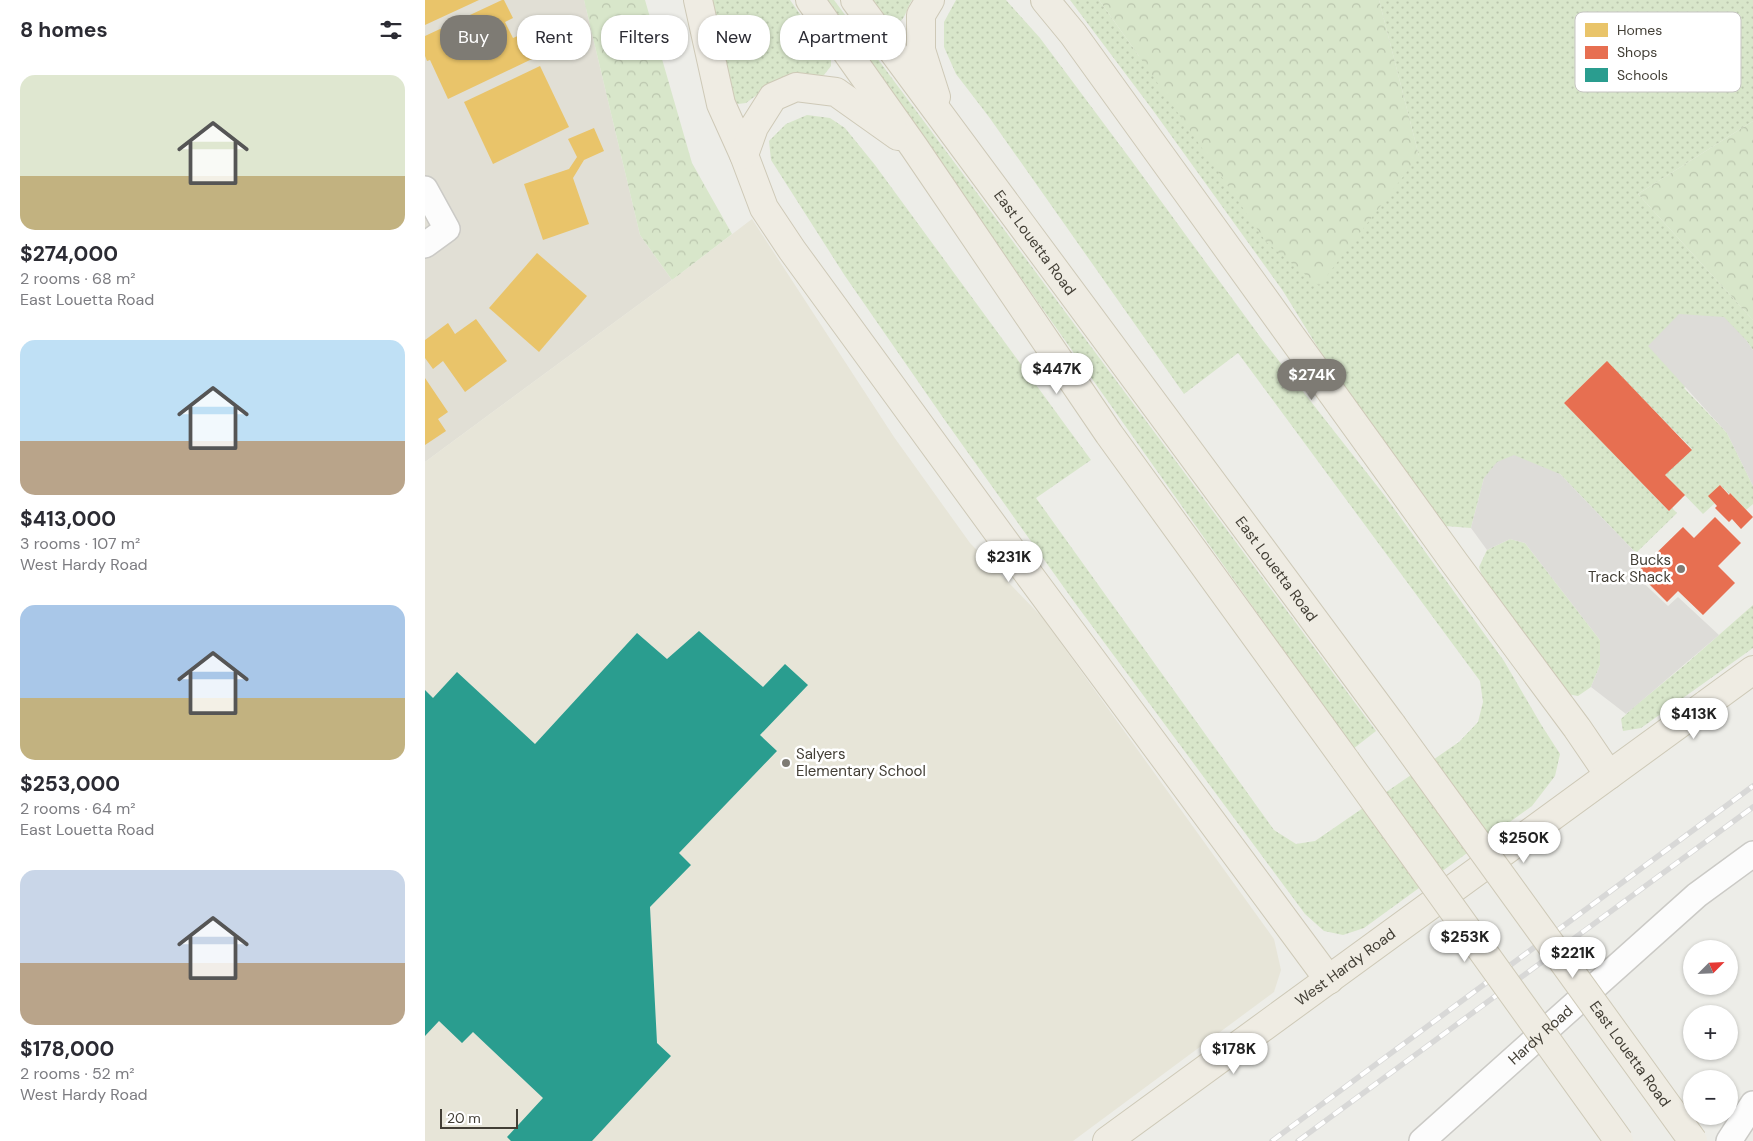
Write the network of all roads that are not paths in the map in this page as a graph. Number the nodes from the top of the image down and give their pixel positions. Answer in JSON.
{"nodes":[{"id":1,"x":698,"y":0,"type":"edge"},
{"id":2,"x":810,"y":0,"type":"edge"},
{"id":3,"x":855,"y":0,"type":"edge"},
{"id":4,"x":930,"y":0,"type":"edge"},
{"id":5,"x":1045,"y":0,"type":"edge"},
{"id":6,"x":944,"y":120,"type":"junction"},
{"id":7,"x":914,"y":147,"type":"junction"},
{"id":8,"x":745,"y":155,"type":"junction"},
{"id":9,"x":425,"y":189,"type":"edge"},
{"id":10,"x":425,"y":245,"type":"edge"},
{"id":11,"x":1753,"y":670,"type":"edge"},
{"id":12,"x":1609,"y":775,"type":"junction"},
{"id":13,"x":1753,"y":854,"type":"edge"},
{"id":14,"x":1329,"y":980,"type":"junction"},
{"id":15,"x":1753,"y":1104,"type":"edge"},
{"id":16,"x":1107,"y":1141,"type":"edge"},
{"id":17,"x":1422,"y":1141,"type":"edge"},
{"id":18,"x":1619,"y":1141,"type":"edge"},
{"id":19,"x":1693,"y":1141,"type":"edge"},
{"id":20,"x":1729,"y":1141,"type":"edge"}],
"edges":[{"from":1,"to":8,"type":"main road"},
{"from":2,"to":7,"type":"main road"},
{"from":3,"to":6,"type":"main road","name":"East Louetta Road"},
{"from":4,"to":6,"type":"main road"},
{"from":5,"to":12,"type":"main road"},
{"from":6,"to":19,"type":"main road","name":"East Louetta Road","bridge":true},
{"from":7,"to":8,"type":"main road"},
{"from":7,"to":18,"type":"main road","bridge":true},
{"from":8,"to":14,"type":"main road"},
{"from":9,"to":10,"type":"street"},
{"from":11,"to":12,"type":"main road","name":"West Hardy Road"},
{"from":12,"to":14,"type":"main road","name":"West Hardy Road"},
{"from":13,"to":17,"type":"street","name":"Hardy Road"},
{"from":14,"to":16,"type":"main road","name":"West Hardy Road"},
{"from":15,"to":20,"type":"street"}]}
